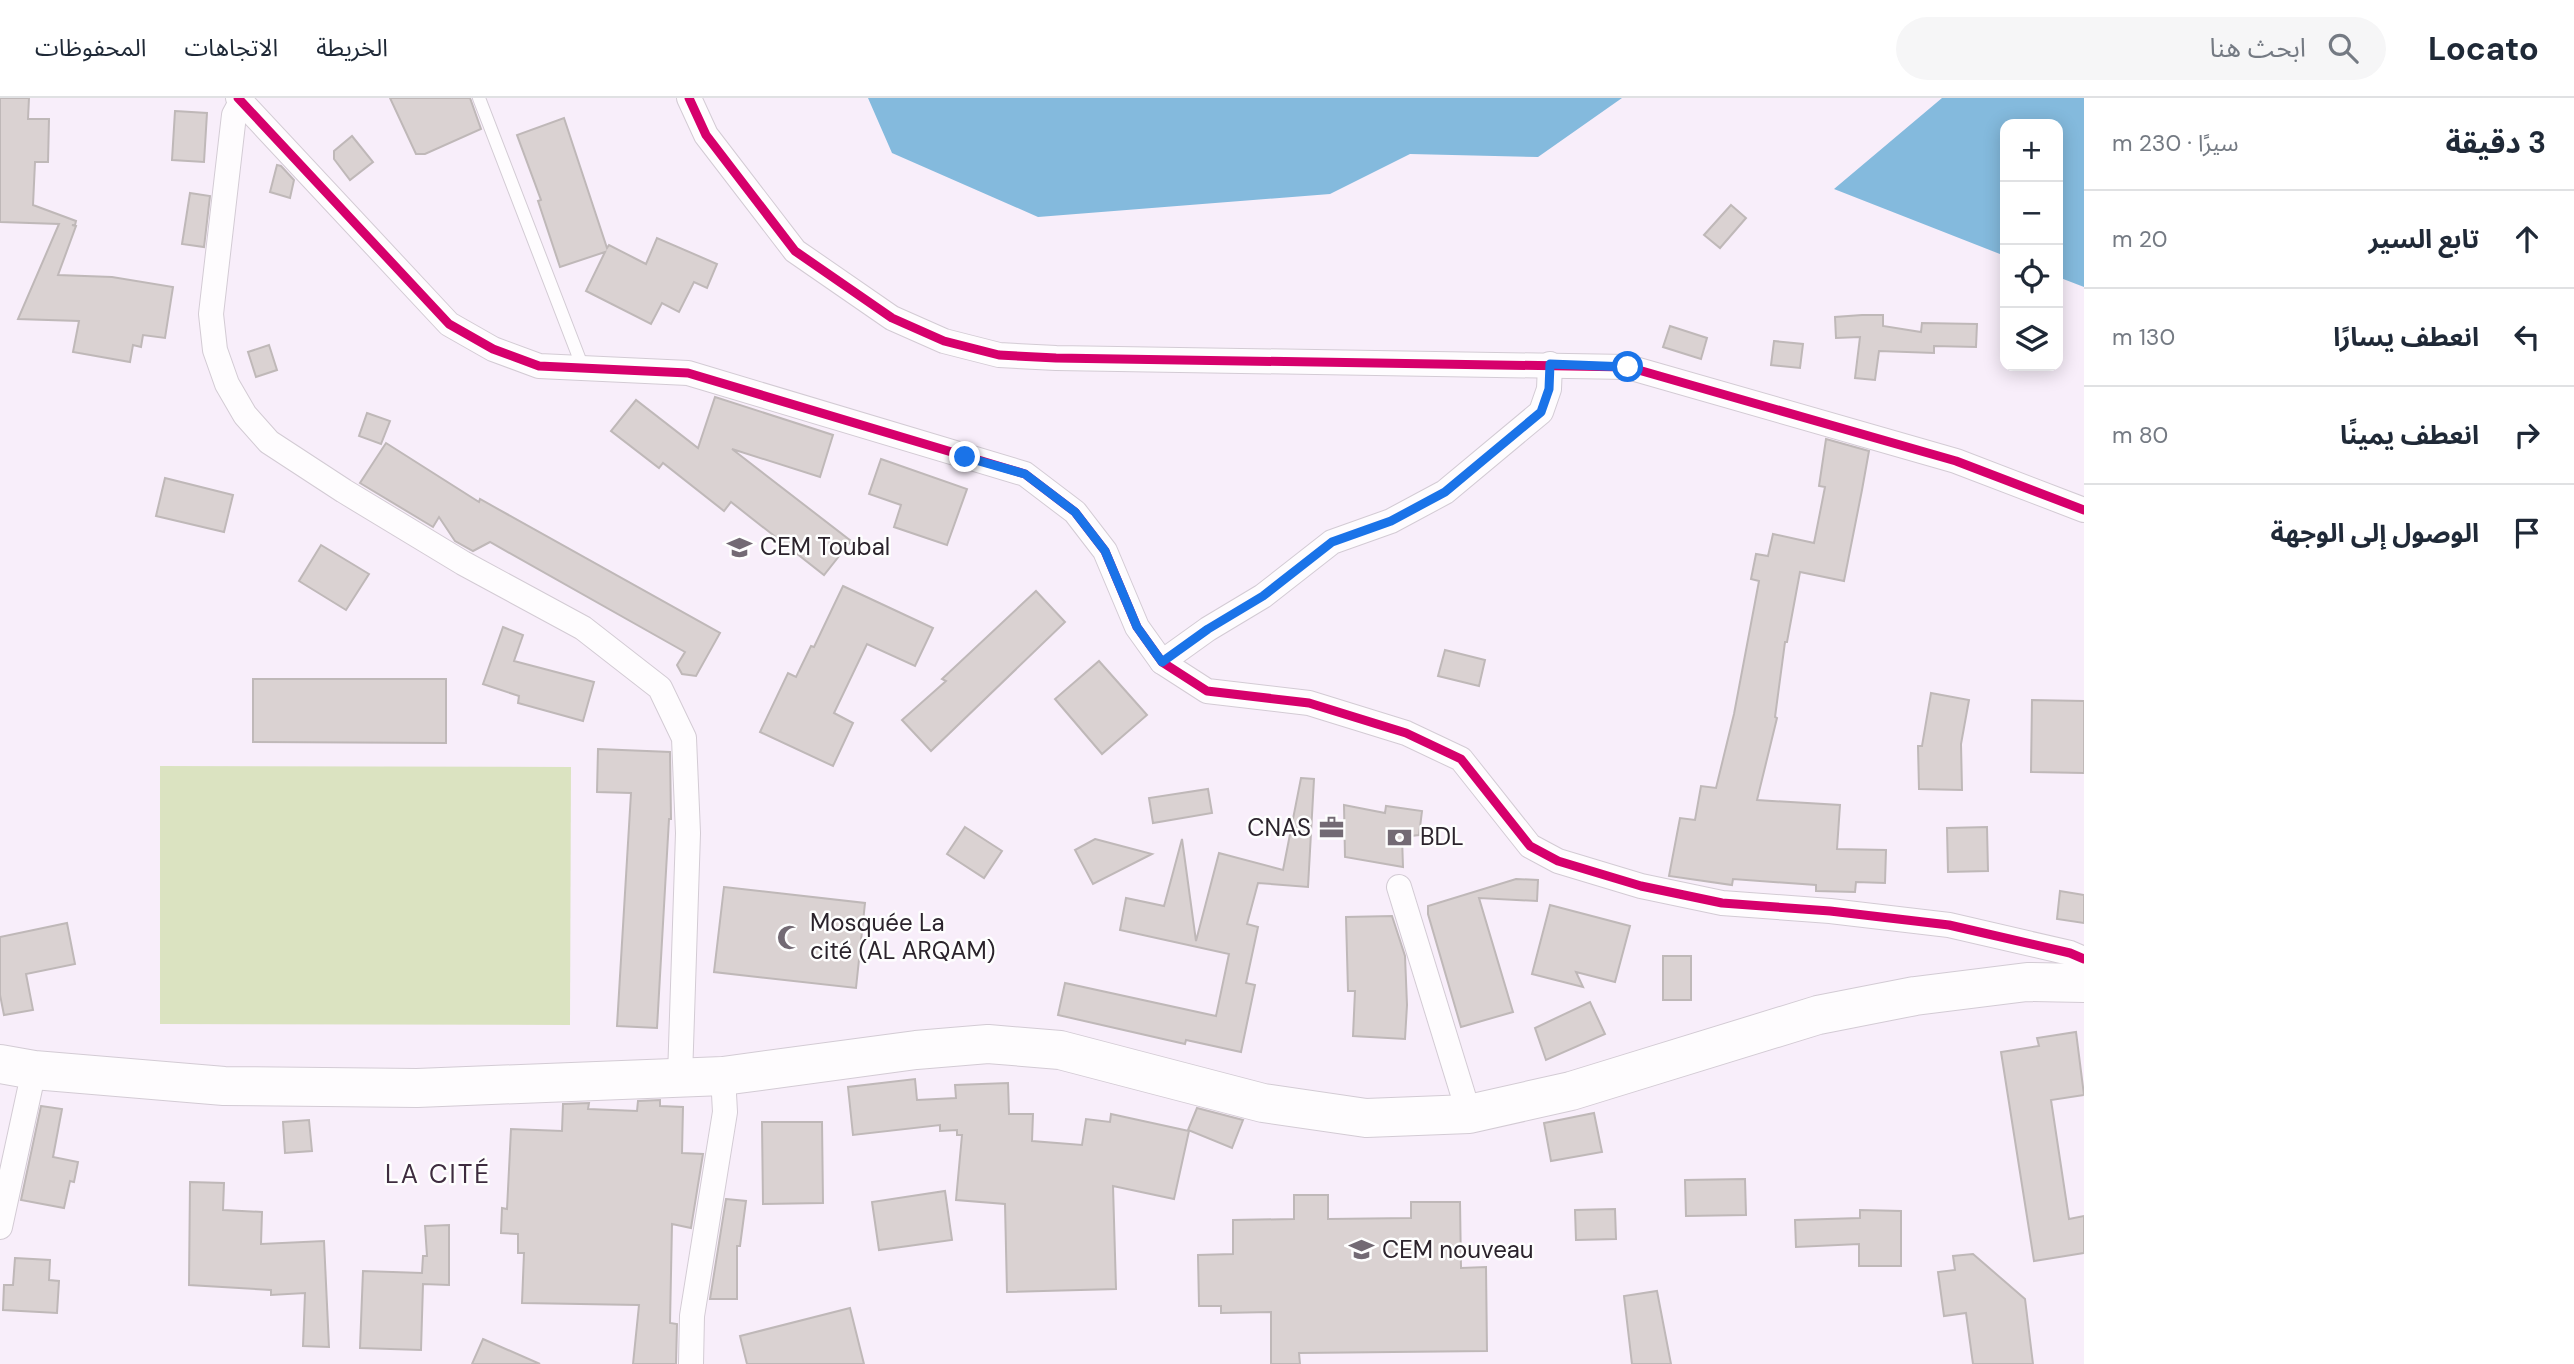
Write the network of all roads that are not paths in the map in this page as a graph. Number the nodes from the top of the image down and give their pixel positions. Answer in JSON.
{"nodes":[{"id":1,"x":479,"y":98,"type":"edge"},
{"id":2,"x":689,"y":98,"type":"edge"},
{"id":3,"x":240,"y":100,"type":"edge"},
{"id":4,"x":1550,"y":364,"type":"junction"},
{"id":5,"x":583,"y":368,"type":"junction"},
{"id":6,"x":2084,"y":510,"type":"edge"},
{"id":7,"x":1162,"y":662,"type":"junction"},
{"id":8,"x":1399,"y":887,"type":"dead end"},
{"id":9,"x":2084,"y":959,"type":"edge"},
{"id":10,"x":2084,"y":983,"type":"edge"},
{"id":11,"x":17,"y":1067,"type":"edge"},
{"id":12,"x":680,"y":1076,"type":"junction"},
{"id":13,"x":723,"y":1076,"type":"junction"},
{"id":14,"x":1469,"y":1114,"type":"junction"},
{"id":15,"x":0,"y":1227,"type":"edge"},
{"id":16,"x":691,"y":1364,"type":"edge"}],
"edges":[{"from":1,"to":5,"type":"lane"},
{"from":2,"to":4,"type":"street"},
{"from":3,"to":5,"type":"street"},
{"from":3,"to":12,"type":"street"},
{"from":4,"to":6,"type":"street"},
{"from":4,"to":7,"type":"street"},
{"from":5,"to":7,"type":"street"},
{"from":7,"to":9,"type":"street"},
{"from":8,"to":14,"type":"street"},
{"from":10,"to":14,"type":"main road"},
{"from":11,"to":12,"type":"main road"},
{"from":11,"to":15,"type":"street"},
{"from":12,"to":13,"type":"main road"},
{"from":13,"to":14,"type":"main road"},
{"from":13,"to":16,"type":"street"}]}
